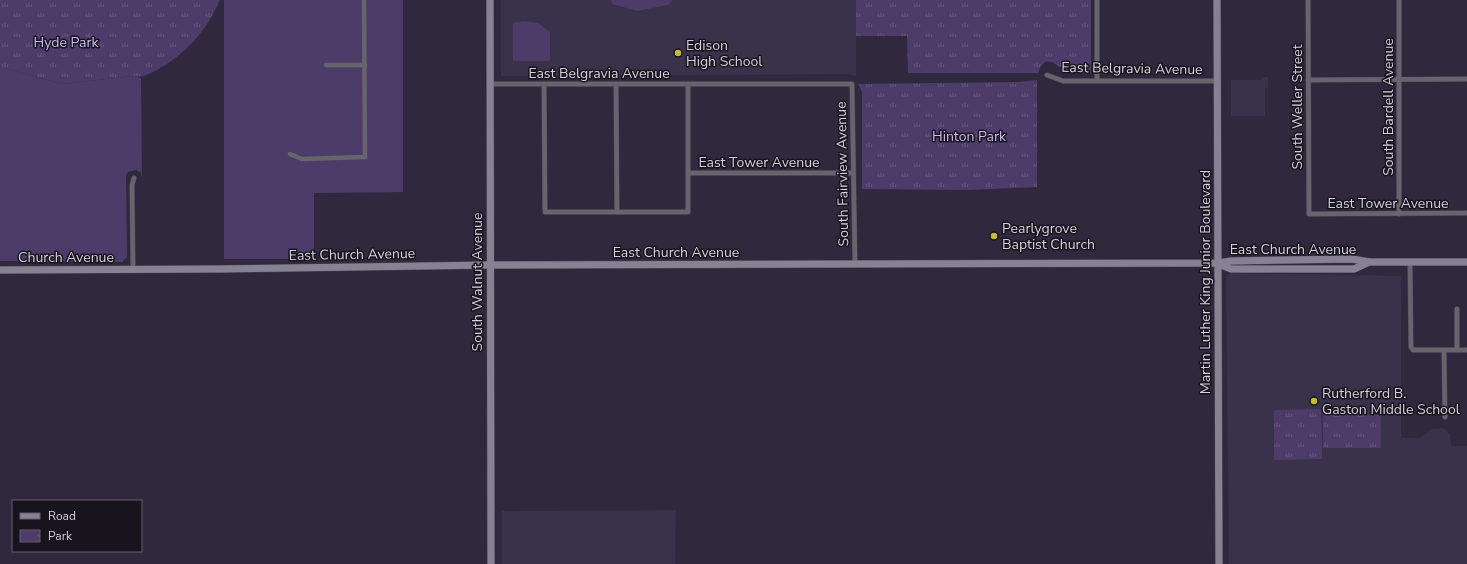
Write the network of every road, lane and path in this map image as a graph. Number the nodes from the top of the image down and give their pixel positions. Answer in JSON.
{"nodes":[{"id":1,"x":364,"y":0,"type":"edge"},
{"id":2,"x":490,"y":0,"type":"edge"},
{"id":3,"x":1097,"y":0,"type":"edge"},
{"id":4,"x":1217,"y":0,"type":"edge"},
{"id":5,"x":1308,"y":0,"type":"edge"},
{"id":6,"x":1399,"y":0,"type":"edge"},
{"id":7,"x":326,"y":65,"type":"dead end"},
{"id":8,"x":364,"y":65,"type":"junction"},
{"id":9,"x":1047,"y":75,"type":"dead end"},
{"id":10,"x":1398,"y":79,"type":"junction"},
{"id":11,"x":1467,"y":79,"type":"edge"},
{"id":12,"x":1308,"y":80,"type":"junction"},
{"id":13,"x":1097,"y":81,"type":"junction"},
{"id":14,"x":1217,"y":81,"type":"junction"},
{"id":15,"x":490,"y":84,"type":"junction"},
{"id":16,"x":544,"y":84,"type":"junction"},
{"id":17,"x":616,"y":84,"type":"junction"},
{"id":18,"x":688,"y":84,"type":"junction"},
{"id":19,"x":852,"y":84,"type":"joint"},
{"id":20,"x":290,"y":154,"type":"dead end"},
{"id":21,"x":688,"y":173,"type":"junction"},
{"id":22,"x":853,"y":173,"type":"junction"},
{"id":23,"x":134,"y":178,"type":"dead end"},
{"id":24,"x":617,"y":212,"type":"junction"},
{"id":25,"x":1309,"y":214,"type":"joint"},
{"id":26,"x":1399,"y":214,"type":"junction"},
{"id":27,"x":1467,"y":214,"type":"edge"},
{"id":28,"x":1410,"y":262,"type":"junction"},
{"id":29,"x":1467,"y":262,"type":"edge"},
{"id":30,"x":855,"y":263,"type":"junction"},
{"id":31,"x":1219,"y":264,"type":"junction"},
{"id":32,"x":490,"y":265,"type":"junction"},
{"id":33,"x":133,"y":269,"type":"junction"},
{"id":34,"x":0,"y":270,"type":"edge"},
{"id":35,"x":1457,"y":309,"type":"dead end"},
{"id":36,"x":1444,"y":350,"type":"junction"},
{"id":37,"x":1457,"y":350,"type":"junction"},
{"id":38,"x":1467,"y":350,"type":"edge"},
{"id":39,"x":1445,"y":417,"type":"dead end"},
{"id":40,"x":491,"y":564,"type":"edge"},
{"id":41,"x":1219,"y":564,"type":"edge"}],
"edges":[{"from":1,"to":8,"type":"street"},
{"from":2,"to":15,"type":"street","name":"South Walnut Avenue"},
{"from":3,"to":13,"type":"street"},
{"from":4,"to":14,"type":"street","name":"Martin Luther King Junior Boulevard"},
{"from":5,"to":12,"type":"street","name":"South Weller Street"},
{"from":6,"to":10,"type":"street","name":"South Bardell Avenue"},
{"from":7,"to":8,"type":"street"},
{"from":8,"to":20,"type":"street"},
{"from":9,"to":13,"type":"street","name":"East Belgravia Avenue"},
{"from":10,"to":11,"type":"street"},
{"from":10,"to":12,"type":"street"},
{"from":10,"to":26,"type":"street","name":"South Bardell Avenue"},
{"from":12,"to":25,"type":"street","name":"South Weller Street"},
{"from":13,"to":14,"type":"street","name":"East Belgravia Avenue"},
{"from":14,"to":31,"type":"street","name":"Martin Luther King Junior Boulevard"},
{"from":15,"to":16,"type":"street","name":"East Belgravia Avenue"},
{"from":15,"to":32,"type":"street","name":"South Walnut Avenue"},
{"from":16,"to":17,"type":"street","name":"East Belgravia Avenue"},
{"from":16,"to":24,"type":"street"},
{"from":17,"to":18,"type":"street","name":"East Belgravia Avenue"},
{"from":17,"to":24,"type":"street"},
{"from":18,"to":19,"type":"street","name":"East Belgravia Avenue"},
{"from":18,"to":21,"type":"street"},
{"from":19,"to":22,"type":"street","name":"South Fairview Avenue"},
{"from":21,"to":22,"type":"street","name":"East Tower Avenue"},
{"from":21,"to":24,"type":"street"},
{"from":22,"to":30,"type":"street","name":"South Fairview Avenue"},
{"from":23,"to":33,"type":"street"},
{"from":25,"to":26,"type":"street","name":"East Tower Avenue"},
{"from":26,"to":27,"type":"street","name":"East Tower Avenue"},
{"from":28,"to":29,"type":"street","name":"East Church Avenue"},
{"from":28,"to":31,"type":"street","name":"East Church Avenue"},
{"from":28,"to":36,"type":"street"},
{"from":30,"to":31,"type":"street","name":"East Church Avenue"},
{"from":30,"to":32,"type":"street","name":"East Church Avenue"},
{"from":31,"to":41,"type":"street","name":"Martin Luther King Junior Boulevard"},
{"from":32,"to":33,"type":"street","name":"East Church Avenue"},
{"from":32,"to":40,"type":"street","name":"South Walnut Avenue"},
{"from":33,"to":34,"type":"street","name":"Church Avenue"},
{"from":35,"to":37,"type":"street"},
{"from":36,"to":37,"type":"street"},
{"from":36,"to":39,"type":"street"},
{"from":37,"to":38,"type":"street"}]}
